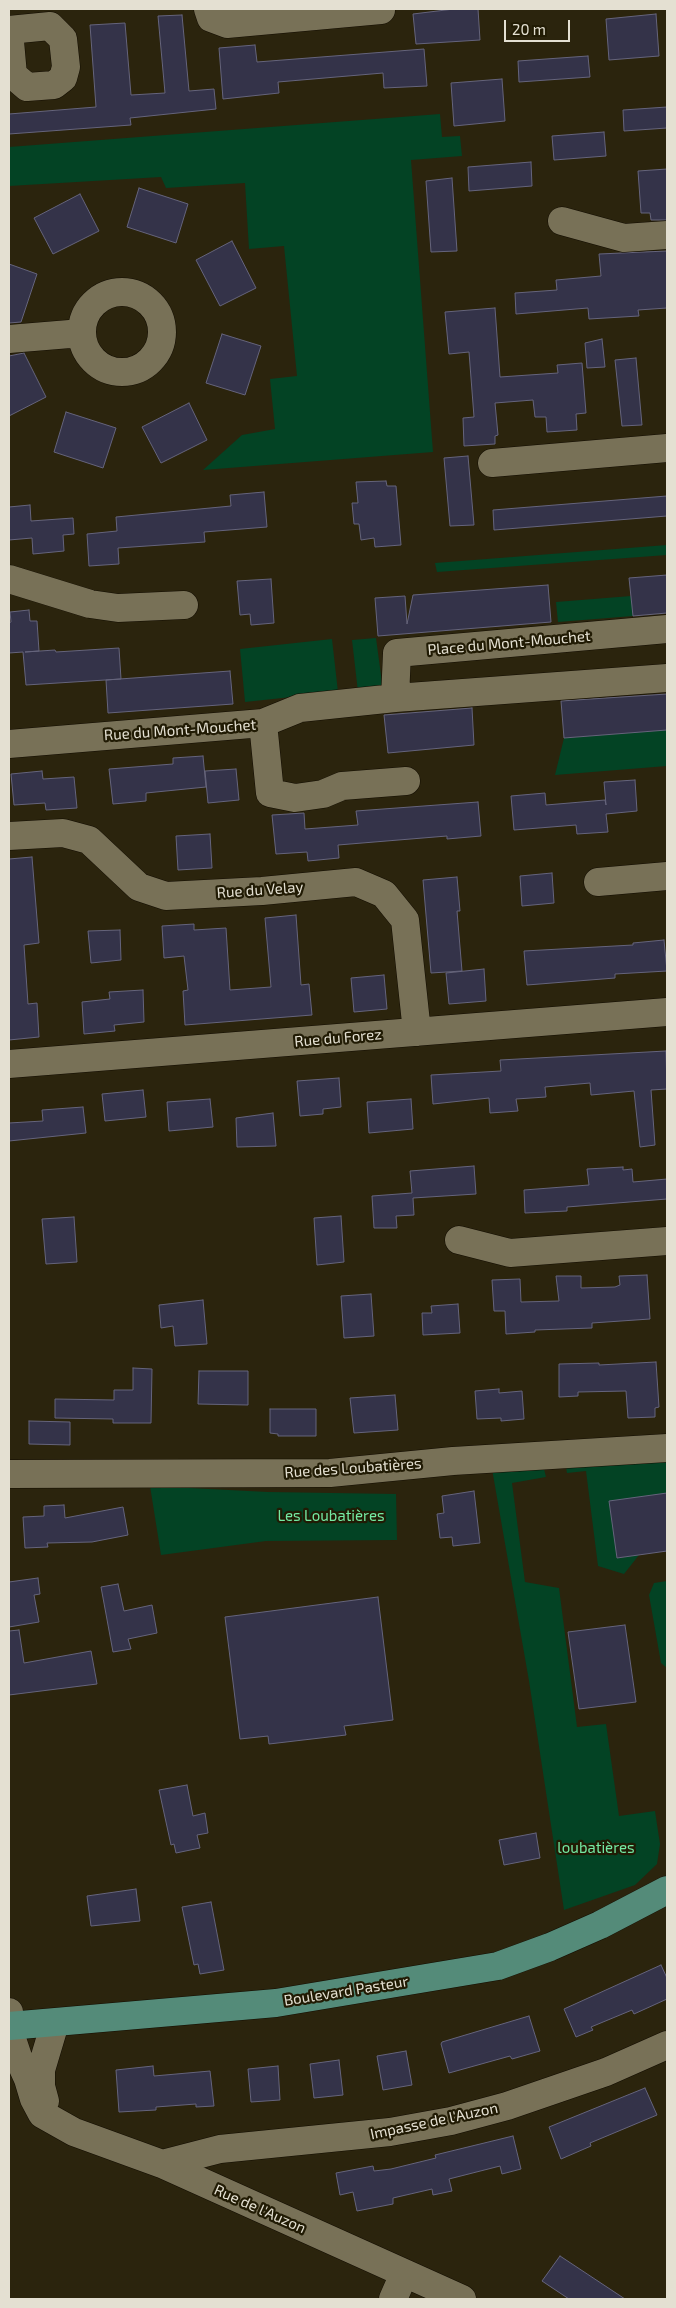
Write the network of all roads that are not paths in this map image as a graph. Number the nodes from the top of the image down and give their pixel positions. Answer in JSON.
{"nodes":[{"id":1,"x":208,"y":9,"type":"edge"},
{"id":2,"x":381,"y":10,"type":"dead end"},
{"id":3,"x":562,"y":221,"type":"dead end"},
{"id":4,"x":667,"y":235,"type":"edge"},
{"id":5,"x":82,"y":333,"type":"dead end"},
{"id":6,"x":9,"y":339,"type":"edge"},
{"id":7,"x":667,"y":448,"type":"edge"},
{"id":8,"x":492,"y":463,"type":"dead end"},
{"id":9,"x":9,"y":579,"type":"edge"},
{"id":10,"x":184,"y":605,"type":"dead end"},
{"id":11,"x":667,"y":629,"type":"edge"},
{"id":12,"x":667,"y":678,"type":"edge"},
{"id":13,"x":395,"y":698,"type":"junction"},
{"id":14,"x":263,"y":724,"type":"junction"},
{"id":15,"x":9,"y":744,"type":"edge"},
{"id":16,"x":406,"y":781,"type":"dead end"},
{"id":17,"x":9,"y":836,"type":"edge"},
{"id":18,"x":667,"y":876,"type":"edge"},
{"id":19,"x":598,"y":882,"type":"dead end"},
{"id":20,"x":667,"y":1012,"type":"edge"},
{"id":21,"x":417,"y":1032,"type":"junction"},
{"id":22,"x":9,"y":1064,"type":"edge"},
{"id":23,"x":460,"y":1240,"type":"dead end"},
{"id":24,"x":667,"y":1240,"type":"edge"},
{"id":25,"x":667,"y":1448,"type":"edge"},
{"id":26,"x":9,"y":1474,"type":"edge"},
{"id":27,"x":667,"y":1890,"type":"edge"},
{"id":28,"x":9,"y":2021,"type":"edge"},
{"id":29,"x":55,"y":2023,"type":"junction"},
{"id":30,"x":667,"y":2045,"type":"edge"},
{"id":31,"x":57,"y":2122,"type":"junction"},
{"id":32,"x":162,"y":2164,"type":"junction"},
{"id":33,"x":404,"y":2274,"type":"junction"},
{"id":34,"x":393,"y":2299,"type":"edge"},
{"id":35,"x":462,"y":2299,"type":"edge"}],
"edges":[{"from":1,"to":2,"type":"street"},
{"from":3,"to":4,"type":"street"},
{"from":5,"to":6,"type":"street"},
{"from":7,"to":8,"type":"street"},
{"from":9,"to":10,"type":"street"},
{"from":11,"to":13,"type":"street","name":"Place du Mont-Mouchet"},
{"from":12,"to":13,"type":"street"},
{"from":13,"to":14,"type":"street"},
{"from":14,"to":15,"type":"street","name":"Rue du Mont-Mouchet"},
{"from":14,"to":16,"type":"street","name":"Rue du Mont-Mouchet"},
{"from":17,"to":21,"type":"street","name":"Rue du Velay"},
{"from":18,"to":19,"type":"street"},
{"from":20,"to":21,"type":"street","name":"Rue du Forez"},
{"from":21,"to":22,"type":"street","name":"Rue du Forez"},
{"from":23,"to":24,"type":"street"},
{"from":25,"to":26,"type":"street","name":"Rue des Loubatières"},
{"from":27,"to":29,"type":"main road","name":"Boulevard Pasteur"},
{"from":28,"to":29,"type":"main road","name":"Boulevard Pasteur"},
{"from":28,"to":31,"type":"street","name":"Rue de l'Auzon"},
{"from":29,"to":31,"type":"street"},
{"from":30,"to":32,"type":"street","name":"Impasse de l'Auzon"},
{"from":31,"to":32,"type":"street","name":"Rue de l'Auzon"},
{"from":32,"to":33,"type":"street","name":"Rue de l'Auzon"},
{"from":33,"to":34,"type":"street"},
{"from":33,"to":35,"type":"street","name":"Rue de l'Auzon"}]}
